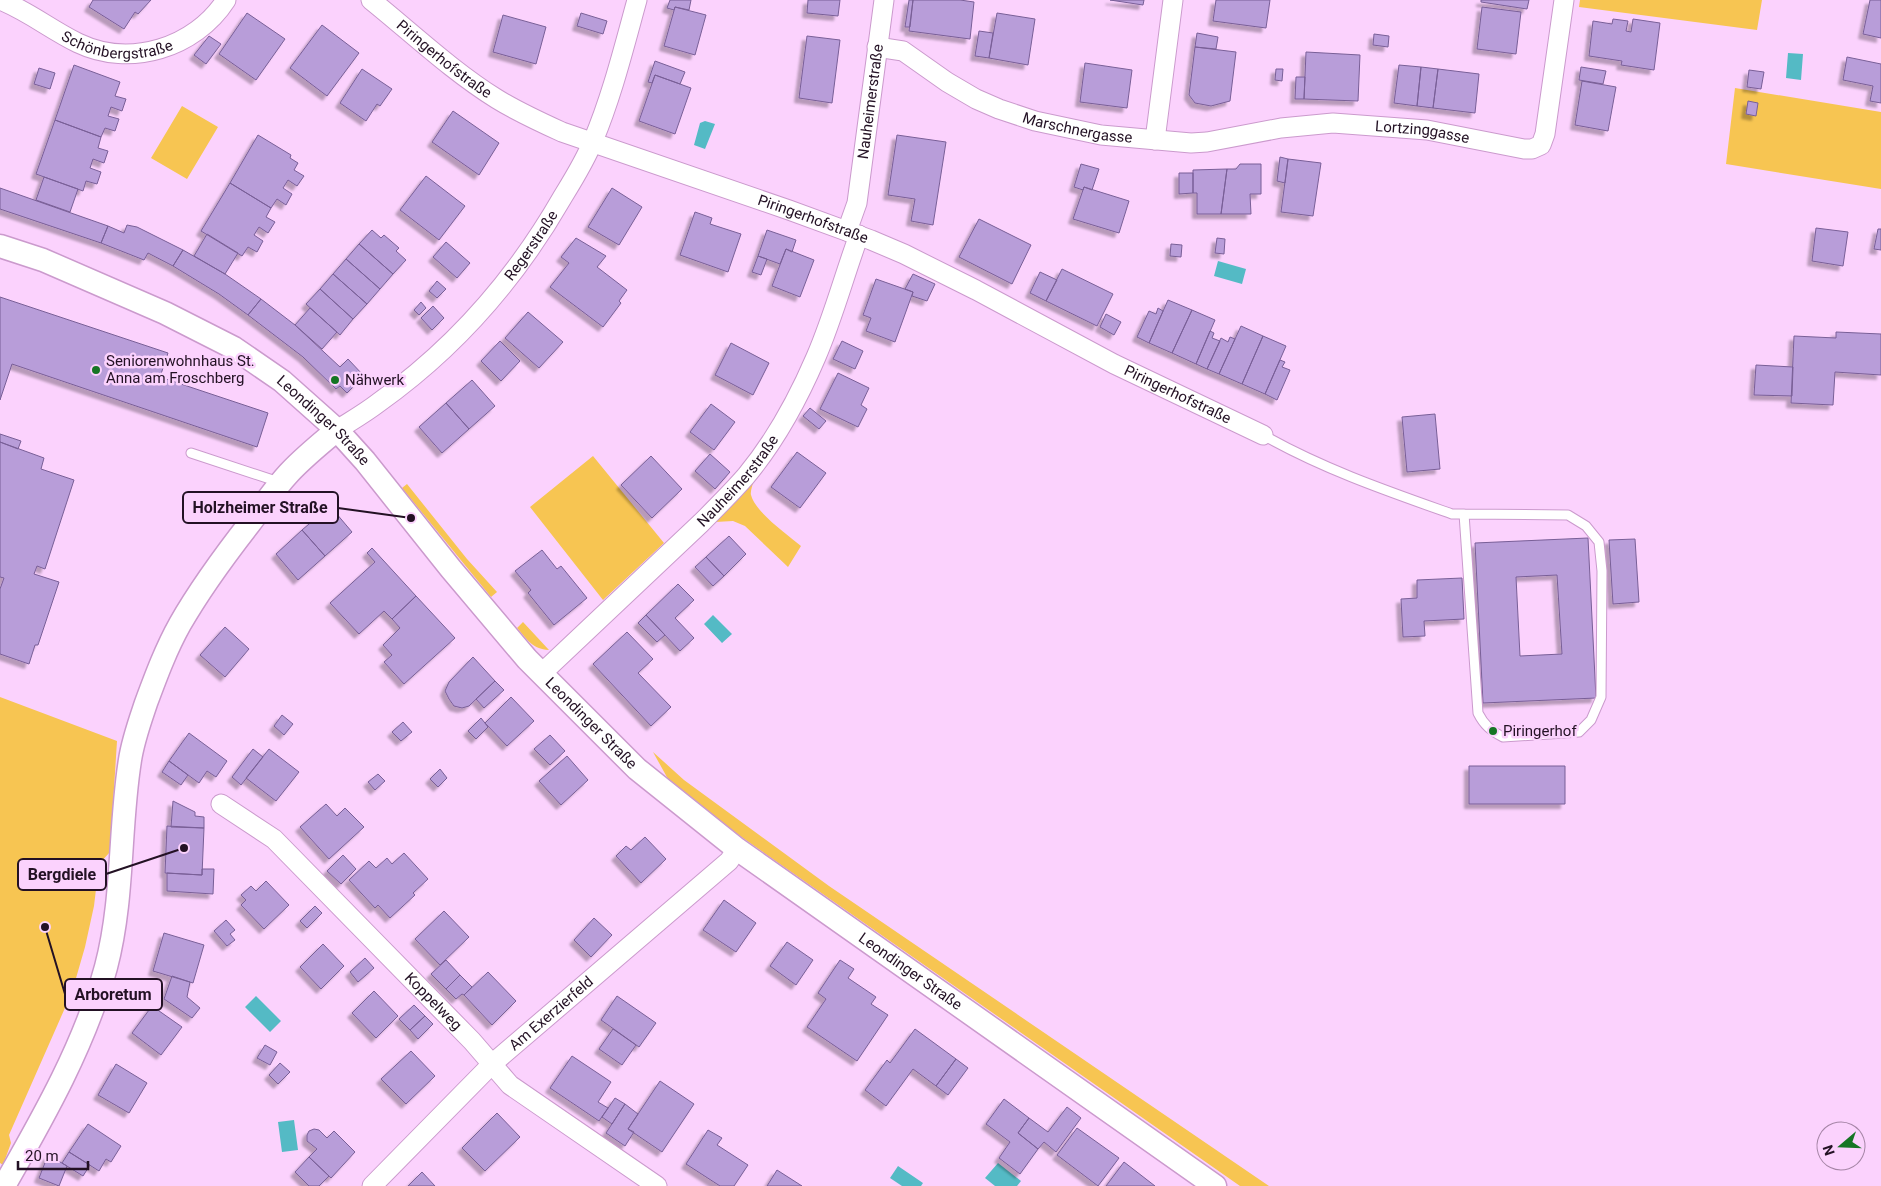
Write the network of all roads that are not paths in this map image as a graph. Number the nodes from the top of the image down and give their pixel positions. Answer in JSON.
{"nodes":[{"id":1,"x":0,"y":0,"type":"edge"},
{"id":2,"x":226,"y":0,"type":"edge"},
{"id":3,"x":371,"y":0,"type":"edge"},
{"id":4,"x":637,"y":0,"type":"edge"},
{"id":5,"x":884,"y":0,"type":"edge"},
{"id":6,"x":1174,"y":0,"type":"edge"},
{"id":7,"x":1564,"y":0,"type":"edge"},
{"id":8,"x":877,"y":47,"type":"junction"},
{"id":9,"x":1155,"y":140,"type":"junction"},
{"id":10,"x":593,"y":142,"type":"junction"},
{"id":11,"x":853,"y":233,"type":"junction"},
{"id":12,"x":0,"y":246,"type":"edge"},
{"id":13,"x":337,"y":430,"type":"junction"},
{"id":14,"x":1263,"y":435,"type":"joint"},
{"id":15,"x":191,"y":453,"type":"dead end"},
{"id":16,"x":281,"y":483,"type":"junction"},
{"id":17,"x":1464,"y":514,"type":"junction"},
{"id":18,"x":541,"y":674,"type":"junction"},
{"id":19,"x":220,"y":804,"type":"dead end"},
{"id":20,"x":737,"y":848,"type":"junction"},
{"id":21,"x":492,"y":1064,"type":"junction"},
{"id":22,"x":4,"y":1186,"type":"edge"},
{"id":23,"x":372,"y":1186,"type":"edge"},
{"id":24,"x":657,"y":1186,"type":"edge"},
{"id":25,"x":1215,"y":1186,"type":"edge"}],
"edges":[{"from":1,"to":2,"type":"street","name":"Schönbergstraße"},
{"from":3,"to":10,"type":"street","name":"Piringerhofstraße"},
{"from":4,"to":10,"type":"street","name":"Regerstraße"},
{"from":5,"to":8,"type":"street","name":"Nauheimerstraße"},
{"from":6,"to":9,"type":"street","name":"Marschnergasse"},
{"from":7,"to":9,"type":"street","name":"Lortzinggasse"},
{"from":8,"to":9,"type":"street","name":"Marschnergasse"},
{"from":8,"to":11,"type":"street","name":"Nauheimerstraße"},
{"from":10,"to":11,"type":"street","name":"Piringerhofstraße"},
{"from":10,"to":13,"type":"street","name":"Regerstraße"},
{"from":11,"to":14,"type":"street","name":"Piringerhofstraße"},
{"from":11,"to":18,"type":"street","name":"Nauheimerstraße"},
{"from":12,"to":13,"type":"street","name":"Leondinger Straße"},
{"from":13,"to":16,"type":"street"},
{"from":13,"to":18,"type":"street","name":"Leondinger Straße"},
{"from":14,"to":17,"type":"lane"},
{"from":15,"to":16,"type":"lane"},
{"from":16,"to":22,"type":"street"},
{"from":17,"to":17,"type":"lane"},
{"from":18,"to":20,"type":"street","name":"Leondinger Straße"},
{"from":19,"to":21,"type":"street","name":"Koppelweg"},
{"from":20,"to":21,"type":"street","name":"Am Exerzierfeld"},
{"from":20,"to":25,"type":"street","name":"Leondinger Straße"},
{"from":21,"to":23,"type":"street","name":"Am Exerzierfeld"},
{"from":21,"to":24,"type":"street","name":"Koppelweg"}]}
